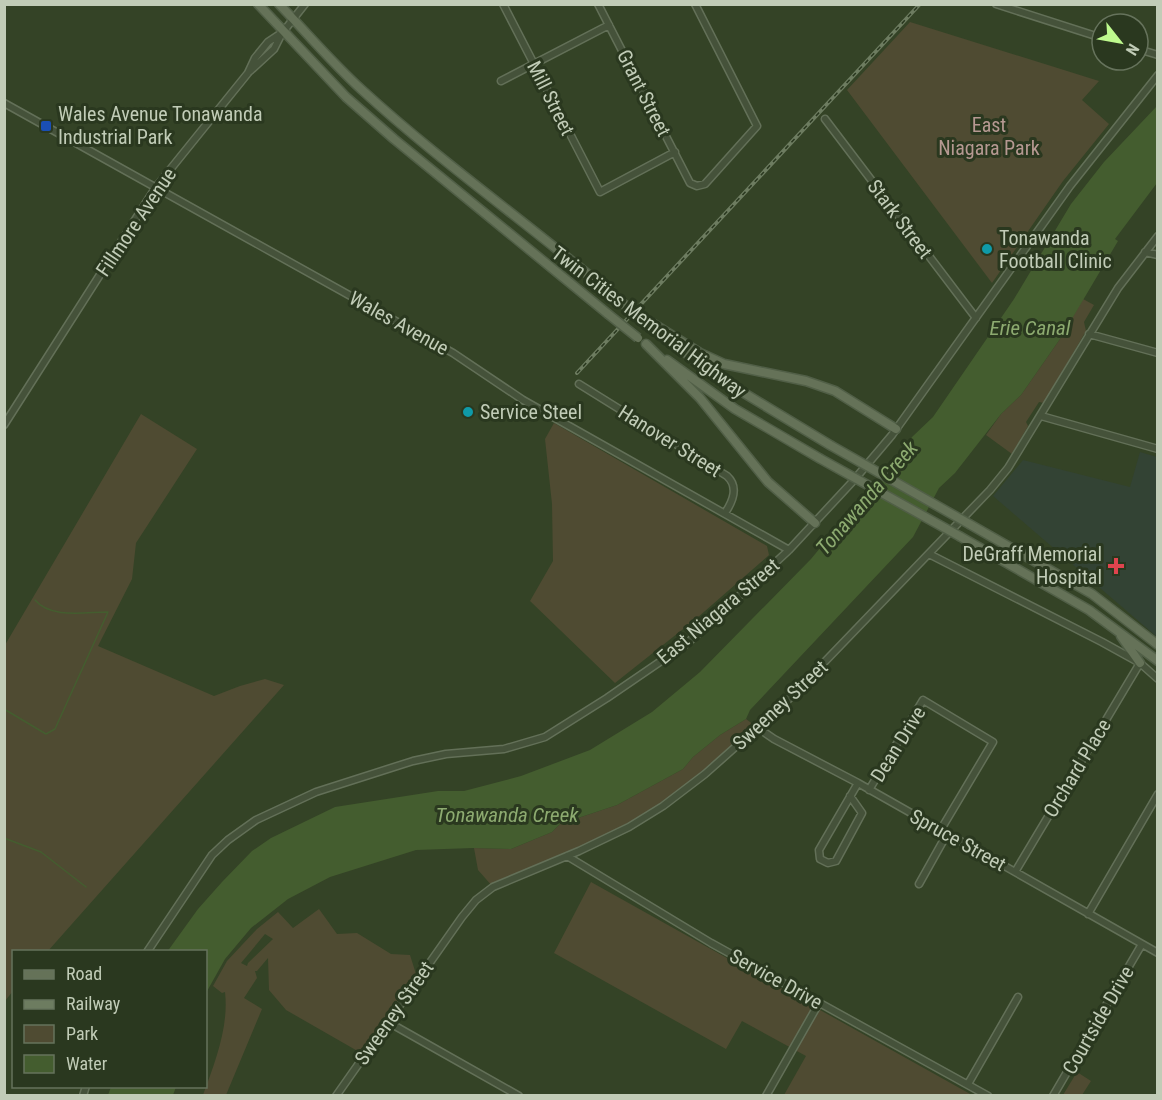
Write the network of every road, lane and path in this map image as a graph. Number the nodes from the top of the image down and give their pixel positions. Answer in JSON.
{"nodes":[{"id":1,"x":258,"y":4,"type":"edge"},
{"id":2,"x":279,"y":4,"type":"edge"},
{"id":3,"x":305,"y":4,"type":"edge"},
{"id":4,"x":503,"y":4,"type":"edge"},
{"id":5,"x":598,"y":4,"type":"edge"},
{"id":6,"x":695,"y":4,"type":"edge"},
{"id":7,"x":996,"y":4,"type":"edge"},
{"id":8,"x":293,"y":19,"type":"junction"},
{"id":9,"x":609,"y":25,"type":"junction"},
{"id":10,"x":283,"y":32,"type":"junction"},
{"id":11,"x":1090,"y":34,"type":"edge"},
{"id":12,"x":534,"y":64,"type":"junction"},
{"id":13,"x":1158,"y":75,"type":"edge"},
{"id":14,"x":501,"y":81,"type":"dead end"},
{"id":15,"x":4,"y":103,"type":"edge"},
{"id":16,"x":825,"y":119,"type":"dead end"},
{"id":17,"x":675,"y":152,"type":"junction"},
{"id":18,"x":156,"y":187,"type":"junction"},
{"id":19,"x":1158,"y":236,"type":"edge"},
{"id":20,"x":1145,"y":252,"type":"junction"},
{"id":21,"x":1158,"y":255,"type":"edge"},
{"id":22,"x":976,"y":318,"type":"junction"},
{"id":23,"x":651,"y":324,"type":"junction"},
{"id":24,"x":1089,"y":334,"type":"junction"},
{"id":25,"x":646,"y":344,"type":"junction"},
{"id":26,"x":1158,"y":353,"type":"edge"},
{"id":27,"x":579,"y":384,"type":"dead end"},
{"id":28,"x":1041,"y":416,"type":"junction"},
{"id":29,"x":4,"y":425,"type":"edge"},
{"id":30,"x":896,"y":429,"type":"junction"},
{"id":31,"x":1158,"y":449,"type":"edge"},
{"id":32,"x":725,"y":513,"type":"junction"},
{"id":33,"x":815,"y":523,"type":"junction"},
{"id":34,"x":789,"y":550,"type":"junction"},
{"id":35,"x":929,"y":554,"type":"junction"},
{"id":36,"x":1115,"y":628,"type":"junction"},
{"id":37,"x":1158,"y":645,"type":"edge"},
{"id":38,"x":1158,"y":661,"type":"edge"},
{"id":39,"x":1140,"y":663,"type":"junction"},
{"id":40,"x":1158,"y":679,"type":"edge"},
{"id":41,"x":758,"y":728,"type":"junction"},
{"id":42,"x":858,"y":783,"type":"junction"},
{"id":43,"x":869,"y":790,"type":"junction"},
{"id":44,"x":1158,"y":794,"type":"edge"},
{"id":45,"x":850,"y":796,"type":"junction"},
{"id":46,"x":940,"y":831,"type":"junction"},
{"id":47,"x":947,"y":834,"type":"junction"},
{"id":48,"x":567,"y":856,"type":"junction"},
{"id":49,"x":1015,"y":872,"type":"junction"},
{"id":50,"x":919,"y":884,"type":"dead end"},
{"id":51,"x":1088,"y":914,"type":"junction"},
{"id":52,"x":1142,"y":944,"type":"junction"},
{"id":53,"x":148,"y":950,"type":"edge"},
{"id":54,"x":1158,"y":953,"type":"edge"},
{"id":55,"x":1018,"y":996,"type":"dead end"},
{"id":56,"x":819,"y":1003,"type":"junction"},
{"id":57,"x":388,"y":1022,"type":"junction"},
{"id":58,"x":968,"y":1084,"type":"junction"},
{"id":59,"x":336,"y":1095,"type":"edge"},
{"id":60,"x":519,"y":1095,"type":"edge"},
{"id":61,"x":766,"y":1095,"type":"edge"},
{"id":62,"x":988,"y":1095,"type":"edge"},
{"id":63,"x":1053,"y":1095,"type":"edge"}],
"edges":[{"from":1,"to":10,"type":"main road","name":"Twin Cities Memorial Highway"},
{"from":2,"to":8,"type":"main road","name":"Twin Cities Memorial Highway"},
{"from":3,"to":8,"type":"street"},
{"from":4,"to":12,"type":"street","name":"Mill Street"},
{"from":5,"to":9,"type":"street","name":"Grant Street"},
{"from":6,"to":17,"type":"street","name":"Grant Street"},
{"from":7,"to":11,"type":"street"},
{"from":8,"to":10,"type":"street"},
{"from":8,"to":23,"type":"main road","name":"Twin Cities Memorial Highway","bridge":true},
{"from":9,"to":12,"type":"street"},
{"from":9,"to":17,"type":"street","name":"Grant Street"},
{"from":10,"to":18,"type":"street","name":"Fillmore Avenue"},
{"from":10,"to":25,"type":"main road","name":"Twin Cities Memorial Highway","bridge":true},
{"from":12,"to":14,"type":"street"},
{"from":12,"to":17,"type":"street","name":"Mill Street"},
{"from":13,"to":22,"type":"street","name":"East Niagara Street"},
{"from":15,"to":18,"type":"street","name":"Wales Avenue"},
{"from":16,"to":22,"type":"street","name":"Stark Street"},
{"from":18,"to":29,"type":"street","name":"Fillmore Avenue"},
{"from":18,"to":32,"type":"street","name":"Wales Avenue"},
{"from":19,"to":20,"type":"street","name":"Sweeney Street"},
{"from":20,"to":21,"type":"street"},
{"from":20,"to":24,"type":"street","name":"Sweeney Street"},
{"from":22,"to":30,"type":"street","name":"East Niagara Street"},
{"from":23,"to":30,"type":"main road"},
{"from":23,"to":37,"type":"main road","name":"Twin Cities Memorial Highway","bridge":true},
{"from":24,"to":26,"type":"street"},
{"from":24,"to":28,"type":"street","name":"Sweeney Street"},
{"from":25,"to":33,"type":"main road"},
{"from":25,"to":36,"type":"main road","name":"Twin Cities Memorial Highway","bridge":true},
{"from":27,"to":32,"type":"street","name":"Hanover Street"},
{"from":28,"to":31,"type":"street"},
{"from":28,"to":35,"type":"street","name":"Sweeney Street"},
{"from":30,"to":33,"type":"street","name":"East Niagara Street"},
{"from":32,"to":34,"type":"street","name":"Wales Avenue"},
{"from":33,"to":34,"type":"street","name":"East Niagara Street"},
{"from":34,"to":53,"type":"street","name":"East Niagara Street"},
{"from":35,"to":39,"type":"street"},
{"from":35,"to":41,"type":"street","name":"Sweeney Street"},
{"from":36,"to":38,"type":"main road","name":"Twin Cities Memorial Highway"},
{"from":36,"to":39,"type":"main road"},
{"from":39,"to":40,"type":"street"},
{"from":39,"to":49,"type":"street","name":"Orchard Place"},
{"from":41,"to":42,"type":"street","name":"Spruce Street"},
{"from":41,"to":48,"type":"street","name":"Sweeney Street"},
{"from":42,"to":43,"type":"street","name":"Spruce Street"},
{"from":42,"to":45,"type":"street"},
{"from":43,"to":46,"type":"street","name":"Spruce Street"},
{"from":43,"to":46,"type":"street","name":"Dean Drive"},
{"from":44,"to":51,"type":"street"},
{"from":45,"to":45,"type":"street"},
{"from":46,"to":47,"type":"street","name":"Spruce Street"},
{"from":47,"to":49,"type":"street","name":"Spruce Street"},
{"from":47,"to":50,"type":"street"},
{"from":48,"to":56,"type":"street","name":"Service Drive"},
{"from":48,"to":57,"type":"street","name":"Sweeney Street"},
{"from":49,"to":51,"type":"street","name":"Spruce Street"},
{"from":51,"to":52,"type":"street","name":"Spruce Street"},
{"from":52,"to":54,"type":"street","name":"Spruce Street"},
{"from":52,"to":63,"type":"street","name":"Courtside Drive"},
{"from":55,"to":58,"type":"street"},
{"from":56,"to":58,"type":"street","name":"Service Drive"},
{"from":56,"to":61,"type":"street"},
{"from":57,"to":59,"type":"street","name":"Sweeney Street"},
{"from":57,"to":60,"type":"street"},
{"from":58,"to":62,"type":"street","name":"Service Drive"}]}
